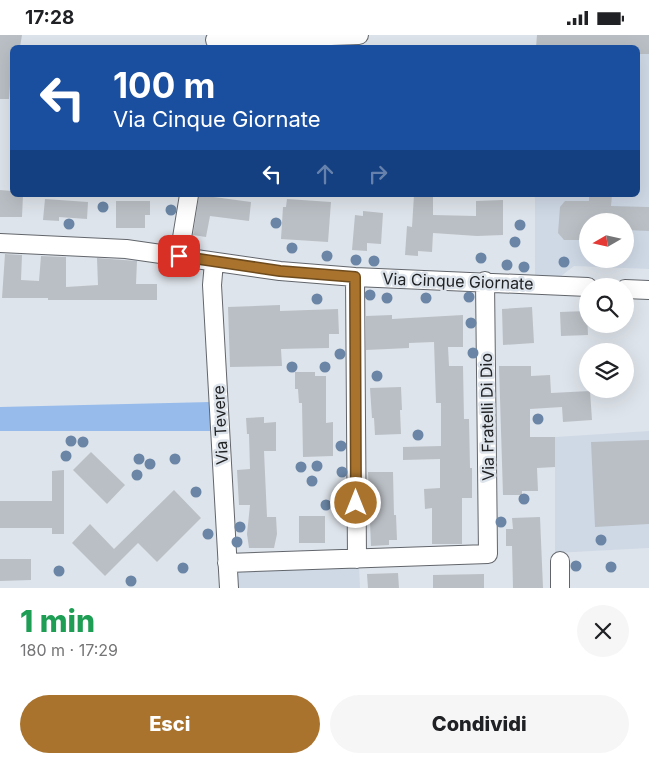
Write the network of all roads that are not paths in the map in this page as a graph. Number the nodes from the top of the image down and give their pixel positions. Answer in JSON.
{"nodes":[{"id":1,"x":359,"y":35,"type":"edge"},
{"id":2,"x":215,"y":41,"type":"edge"},
{"id":3,"x":190,"y":197,"type":"edge"},
{"id":4,"x":0,"y":243,"type":"edge"},
{"id":5,"x":179,"y":256,"type":"junction"},
{"id":6,"x":214,"y":261,"type":"junction"},
{"id":7,"x":355,"y":277,"type":"junction"},
{"id":8,"x":485,"y":281,"type":"junction"},
{"id":9,"x":579,"y":286,"type":"edge"},
{"id":10,"x":634,"y":289,"type":"edge"},
{"id":11,"x":649,"y":290,"type":"edge"},
{"id":12,"x":357,"y":559,"type":"junction"},
{"id":13,"x":560,"y":561,"type":"dead end"},
{"id":14,"x":227,"y":563,"type":"junction"},
{"id":15,"x":229,"y":588,"type":"edge"},
{"id":16,"x":560,"y":588,"type":"edge"}],
"edges":[{"from":1,"to":2,"type":"street"},
{"from":3,"to":5,"type":"street"},
{"from":4,"to":5,"type":"street","name":"Via Cinque Giornate"},
{"from":5,"to":6,"type":"street","name":"Via Cinque Giornate"},
{"from":6,"to":7,"type":"street","name":"Via Cinque Giornate"},
{"from":6,"to":14,"type":"street","name":"Via Tevere"},
{"from":7,"to":8,"type":"street","name":"Via Cinque Giornate"},
{"from":7,"to":12,"type":"street"},
{"from":8,"to":9,"type":"street","name":"Via Cinque Giornate"},
{"from":8,"to":12,"type":"street","name":"Via Fratelli Di Dio"},
{"from":10,"to":11,"type":"street"},
{"from":12,"to":14,"type":"street"},
{"from":13,"to":16,"type":"street"},
{"from":14,"to":15,"type":"street","name":"Via Tevere"}]}
